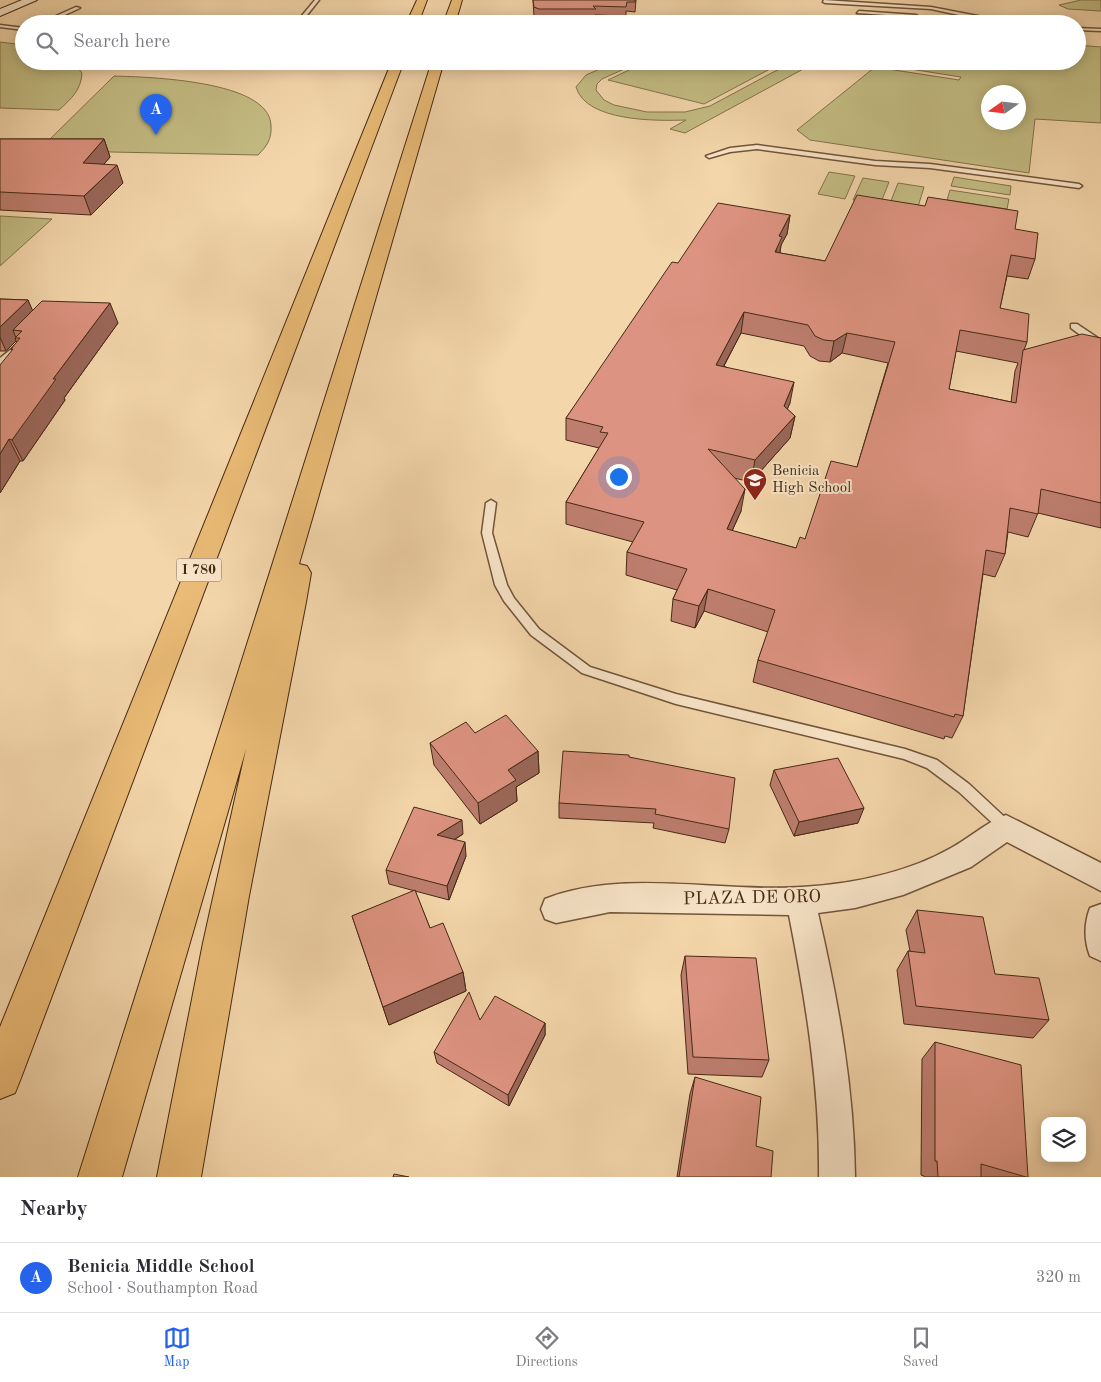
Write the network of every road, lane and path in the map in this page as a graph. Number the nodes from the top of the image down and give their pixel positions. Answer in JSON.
{"nodes":[{"id":1,"x":17,"y":0,"type":"edge"},
{"id":2,"x":32,"y":0,"type":"edge"},
{"id":3,"x":318,"y":0,"type":"edge"},
{"id":4,"x":422,"y":0,"type":"edge"},
{"id":5,"x":456,"y":0,"type":"edge"},
{"id":6,"x":826,"y":0,"type":"edge"},
{"id":7,"x":917,"y":0,"type":"edge"},
{"id":8,"x":0,"y":6,"type":"edge"},
{"id":9,"x":78,"y":8,"type":"dead end"},
{"id":10,"x":931,"y":8,"type":"junction"},
{"id":11,"x":0,"y":12,"type":"edge"},
{"id":12,"x":859,"y":12,"type":"dead end"},
{"id":13,"x":948,"y":12,"type":"junction"},
{"id":14,"x":932,"y":14,"type":"dead end"},
{"id":15,"x":61,"y":15,"type":"edge"},
{"id":16,"x":305,"y":15,"type":"edge"},
{"id":17,"x":416,"y":15,"type":"edge"},
{"id":18,"x":452,"y":15,"type":"edge"},
{"id":19,"x":906,"y":15,"type":"edge"},
{"id":20,"x":965,"y":15,"type":"edge"},
{"id":21,"x":0,"y":26,"type":"edge"},
{"id":22,"x":15,"y":28,"type":"edge"},
{"id":23,"x":1086,"y":29,"type":"edge"},
{"id":24,"x":1101,"y":30,"type":"edge"},
{"id":25,"x":394,"y":70,"type":"edge"},
{"id":26,"x":435,"y":70,"type":"edge"},
{"id":27,"x":709,"y":156,"type":"dead end"},
{"id":28,"x":1079,"y":186,"type":"dead end"},
{"id":29,"x":1074,"y":326,"type":"dead end"},
{"id":30,"x":28,"y":338,"type":"edge"},
{"id":31,"x":1101,"y":343,"type":"edge"},
{"id":32,"x":0,"y":362,"type":"edge"},
{"id":33,"x":308,"y":488,"type":"junction"},
{"id":34,"x":490,"y":503,"type":"dead end"},
{"id":35,"x":1006,"y":827,"type":"junction"},
{"id":36,"x":1101,"y":878,"type":"edge"},
{"id":37,"x":801,"y":901,"type":"junction"},
{"id":38,"x":556,"y":909,"type":"dead end"},
{"id":39,"x":1101,"y":918,"type":"edge"},
{"id":40,"x":1101,"y":946,"type":"edge"},
{"id":41,"x":0,"y":1078,"type":"edge"},
{"id":42,"x":100,"y":1177,"type":"edge"},
{"id":43,"x":178,"y":1177,"type":"edge"},
{"id":44,"x":837,"y":1177,"type":"edge"}],
"edges":[{"from":1,"to":8,"type":"street"},
{"from":2,"to":11,"type":"street"},
{"from":3,"to":16,"type":"lane"},
{"from":4,"to":17,"type":"highway"},
{"from":5,"to":18,"type":"highway"},
{"from":6,"to":10,"type":"lane"},
{"from":7,"to":10,"type":"lane"},
{"from":9,"to":15,"type":"lane"},
{"from":10,"to":13,"type":"lane"},
{"from":12,"to":19,"type":"lane"},
{"from":13,"to":14,"type":"lane"},
{"from":13,"to":20,"type":"lane"},
{"from":21,"to":22,"type":"lane"},
{"from":23,"to":24,"type":"lane"},
{"from":25,"to":41,"type":"highway","number":"I 780"},
{"from":26,"to":33,"type":"highway"},
{"from":27,"to":28,"type":"lane"},
{"from":29,"to":31,"type":"lane"},
{"from":30,"to":32,"type":"lane"},
{"from":33,"to":42,"type":"highway"},
{"from":33,"to":43,"type":"highway"},
{"from":34,"to":35,"type":"lane"},
{"from":35,"to":36,"type":"street"},
{"from":35,"to":37,"type":"street","name":"PLAZA DE ORO"},
{"from":37,"to":38,"type":"street","name":"PLAZA DE ORO"},
{"from":37,"to":44,"type":"street"},
{"from":39,"to":40,"type":"street"}]}
